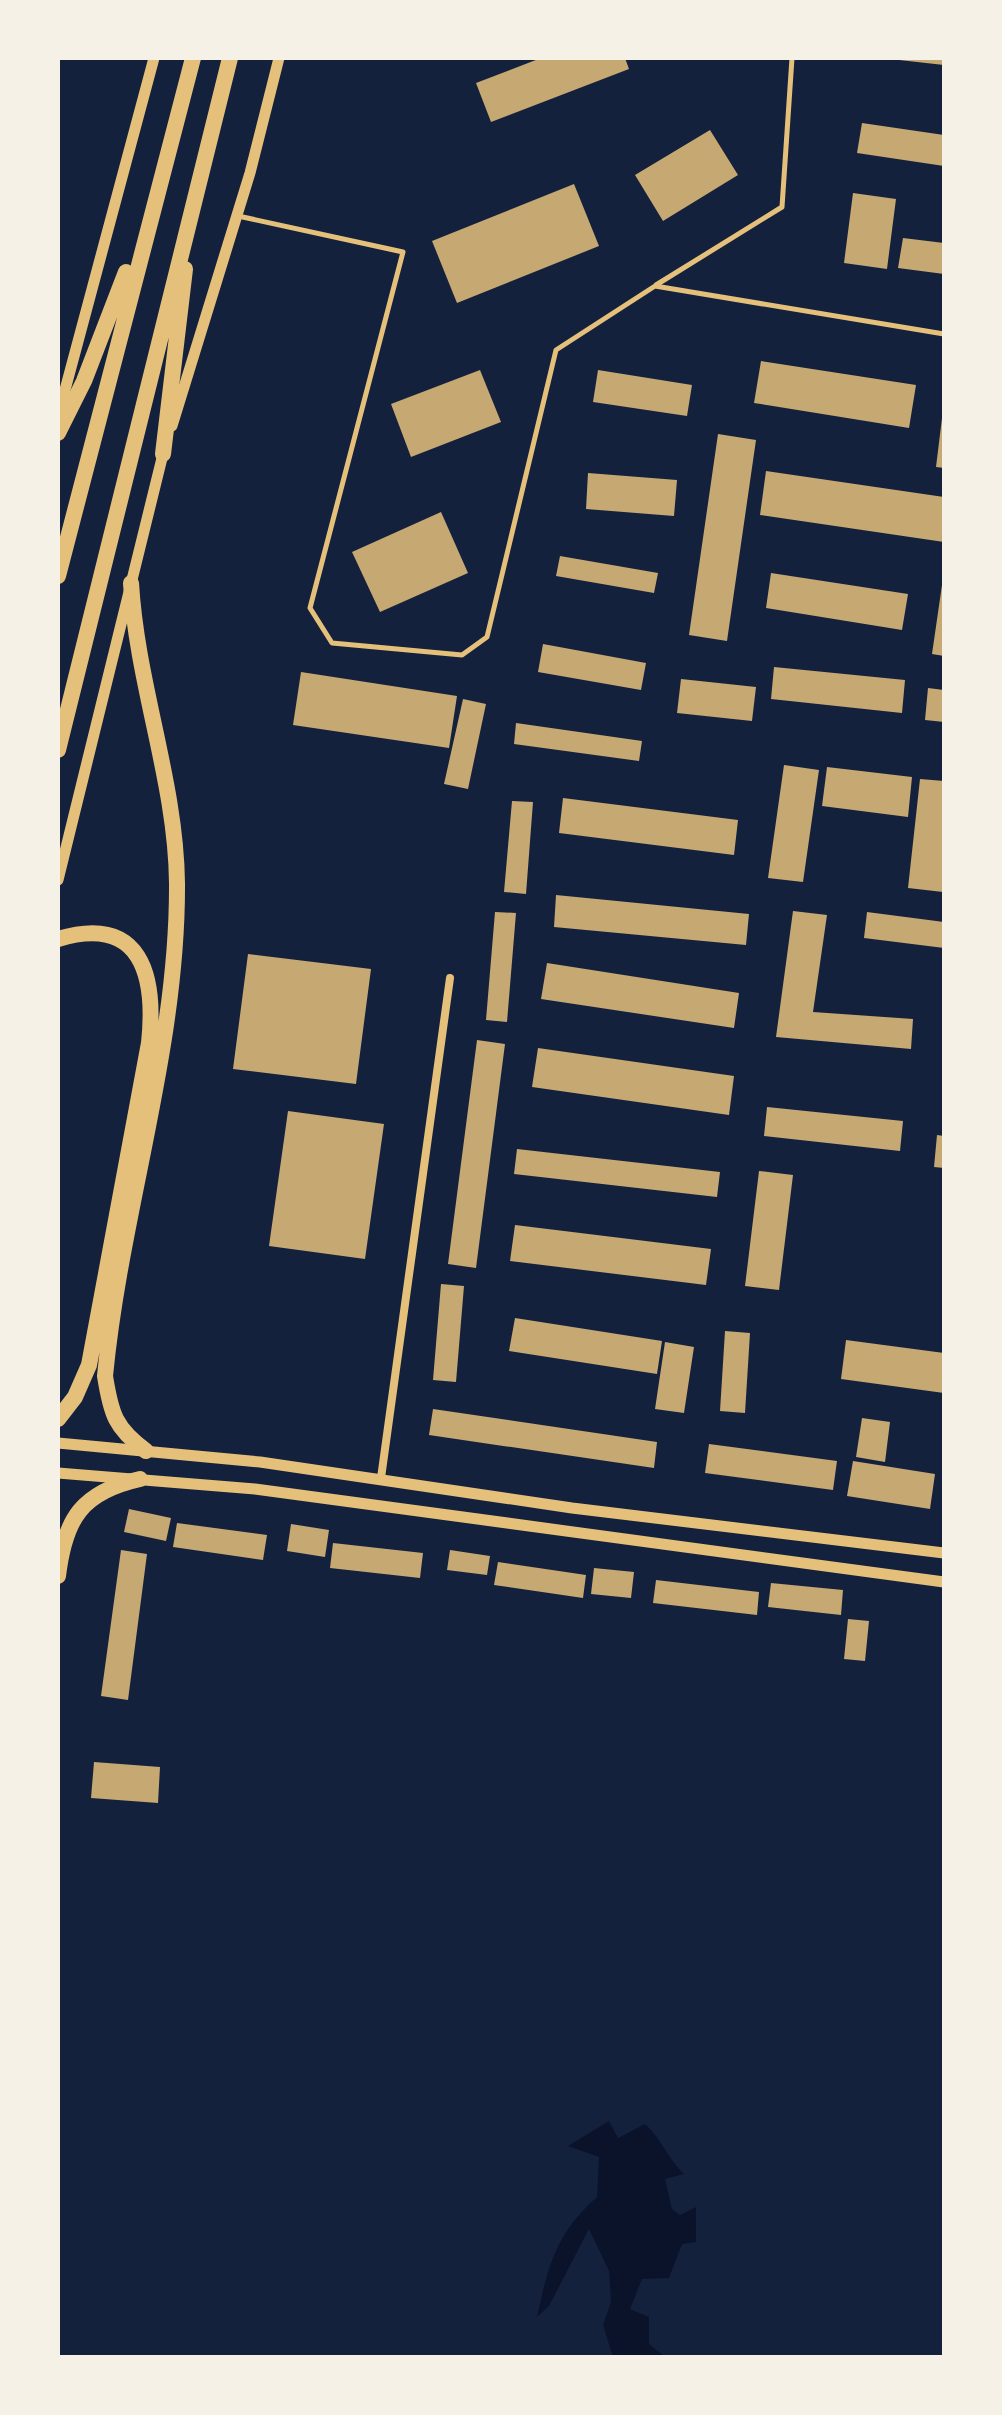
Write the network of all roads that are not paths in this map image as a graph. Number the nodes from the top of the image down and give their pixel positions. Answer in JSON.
{"nodes":[{"id":1,"x":154,"y":58,"type":"edge"},
{"id":2,"x":193,"y":58,"type":"edge"},
{"id":3,"x":230,"y":58,"type":"edge"},
{"id":4,"x":279,"y":58,"type":"edge"},
{"id":5,"x":792,"y":58,"type":"edge"},
{"id":6,"x":159,"y":188,"type":"junction"},
{"id":7,"x":194,"y":200,"type":"junction"},
{"id":8,"x":237,"y":216,"type":"junction"},
{"id":9,"x":655,"y":286,"type":"junction"},
{"id":10,"x":944,"y":334,"type":"edge"},
{"id":11,"x":58,"y":416,"type":"edge"},
{"id":12,"x":58,"y":433,"type":"edge"},
{"id":13,"x":163,"y":454,"type":"junction"},
{"id":14,"x":58,"y":576,"type":"edge"},
{"id":15,"x":131,"y":583,"type":"junction"},
{"id":16,"x":58,"y":750,"type":"edge"},
{"id":17,"x":58,"y":880,"type":"edge"},
{"id":18,"x":58,"y":939,"type":"edge"},
{"id":19,"x":450,"y":978,"type":"dead end"},
{"id":20,"x":156,"y":1044,"type":"junction"},
{"id":21,"x":58,"y":1419,"type":"edge"},
{"id":22,"x":58,"y":1443,"type":"edge"},
{"id":23,"x":146,"y":1451,"type":"junction"},
{"id":24,"x":58,"y":1473,"type":"edge"},
{"id":25,"x":381,"y":1478,"type":"junction"},
{"id":26,"x":140,"y":1479,"type":"junction"},
{"id":27,"x":944,"y":1553,"type":"edge"},
{"id":28,"x":58,"y":1576,"type":"edge"},
{"id":29,"x":944,"y":1582,"type":"edge"}],
"edges":[{"from":1,"to":11,"type":"street"},
{"from":2,"to":6,"type":"highway"},
{"from":3,"to":7,"type":"highway"},
{"from":4,"to":8,"type":"street"},
{"from":5,"to":9,"type":"lane"},
{"from":6,"to":12,"type":"highway"},
{"from":6,"to":14,"type":"highway"},
{"from":7,"to":13,"type":"highway"},
{"from":7,"to":16,"type":"highway"},
{"from":8,"to":9,"type":"lane"},
{"from":8,"to":13,"type":"street"},
{"from":9,"to":10,"type":"lane"},
{"from":13,"to":15,"type":"street"},
{"from":15,"to":17,"type":"street"},
{"from":15,"to":20,"type":"highway"},
{"from":18,"to":20,"type":"highway"},
{"from":19,"to":25,"type":"street"},
{"from":20,"to":21,"type":"highway"},
{"from":20,"to":23,"type":"highway"},
{"from":22,"to":23,"type":"street"},
{"from":23,"to":25,"type":"street"},
{"from":24,"to":26,"type":"street"},
{"from":25,"to":27,"type":"street"},
{"from":26,"to":28,"type":"highway"},
{"from":26,"to":29,"type":"street"}]}
